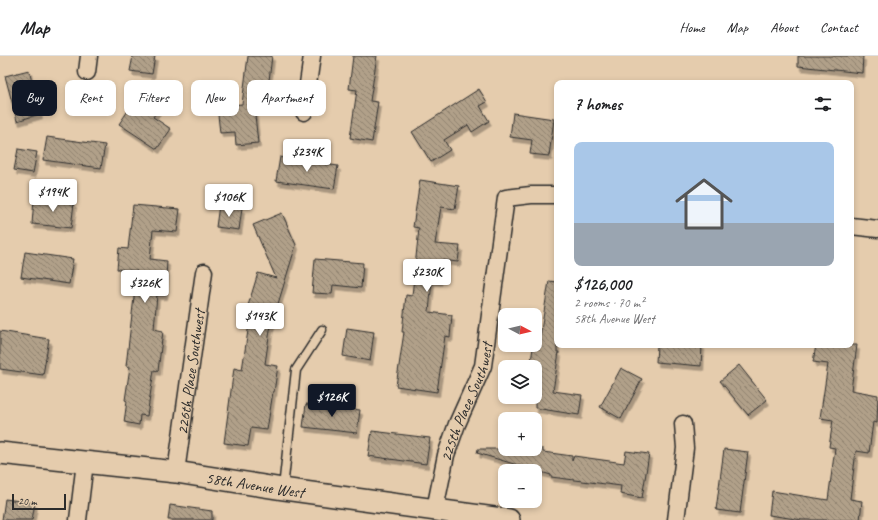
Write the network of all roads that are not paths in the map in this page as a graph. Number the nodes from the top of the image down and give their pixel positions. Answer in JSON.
{"nodes":[{"id":1,"x":89,"y":56,"type":"edge"},
{"id":2,"x":312,"y":56,"type":"edge"},
{"id":3,"x":87,"y":72,"type":"dead end"},
{"id":4,"x":309,"y":80,"type":"edge"},
{"id":5,"x":554,"y":196,"type":"edge"},
{"id":6,"x":854,"y":226,"type":"edge"},
{"id":7,"x":878,"y":230,"type":"edge"},
{"id":8,"x":204,"y":272,"type":"dead end"},
{"id":9,"x":322,"y":330,"type":"dead end"},
{"id":10,"x":683,"y":424,"type":"dead end"},
{"id":11,"x":0,"y":453,"type":"edge"},
{"id":12,"x":85,"y":462,"type":"junction"},
{"id":13,"x":176,"y":472,"type":"junction"},
{"id":14,"x":283,"y":489,"type":"junction"},
{"id":15,"x":435,"y":510,"type":"junction"},
{"id":16,"x":78,"y":520,"type":"edge"},
{"id":17,"x":509,"y":520,"type":"edge"},
{"id":18,"x":676,"y":520,"type":"edge"}],
"edges":[{"from":1,"to":3,"type":"street"},
{"from":2,"to":4,"type":"street"},
{"from":5,"to":15,"type":"street","name":"225th Place Southwest"},
{"from":6,"to":7,"type":"street"},
{"from":8,"to":13,"type":"street","name":"226th Place Southwest"},
{"from":9,"to":14,"type":"lane"},
{"from":10,"to":18,"type":"street"},
{"from":11,"to":12,"type":"street","name":"58th Avenue West"},
{"from":12,"to":13,"type":"street","name":"58th Avenue West"},
{"from":12,"to":16,"type":"street"},
{"from":13,"to":14,"type":"street","name":"58th Avenue West"},
{"from":14,"to":15,"type":"street","name":"58th Avenue West"},
{"from":15,"to":17,"type":"street","name":"58th Avenue West"}]}
